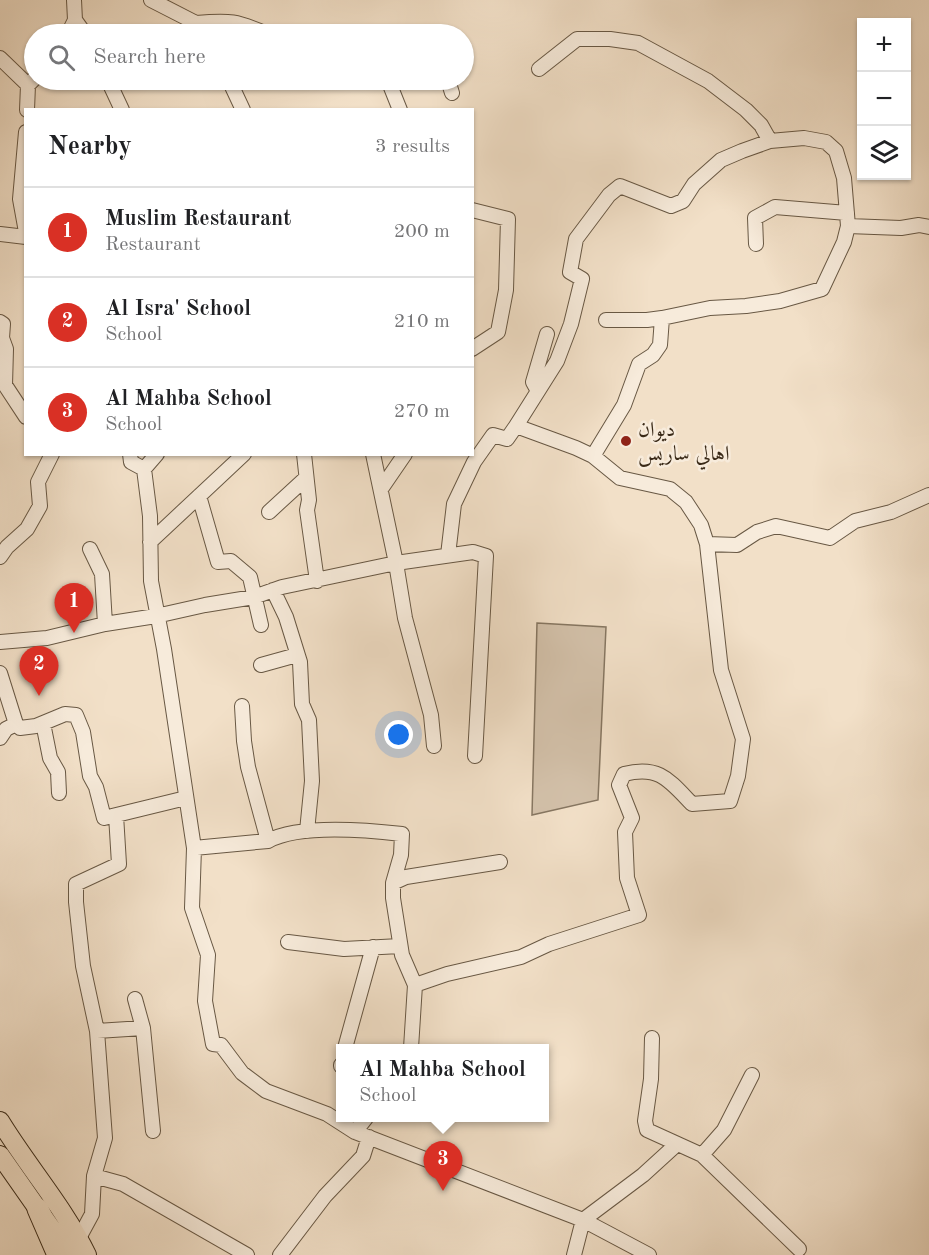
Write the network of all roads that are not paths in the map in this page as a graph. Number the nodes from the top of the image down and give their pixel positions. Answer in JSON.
{"nodes":[{"id":1,"x":74,"y":0,"type":"edge"},
{"id":2,"x":151,"y":0,"type":"edge"},
{"id":3,"x":75,"y":20,"type":"junction"},
{"id":4,"x":73,"y":24,"type":"edge"},
{"id":5,"x":78,"y":24,"type":"edge"},
{"id":6,"x":191,"y":24,"type":"edge"},
{"id":7,"x":212,"y":24,"type":"edge"},
{"id":8,"x":242,"y":24,"type":"edge"},
{"id":9,"x":0,"y":58,"type":"edge"},
{"id":10,"x":539,"y":69,"type":"dead end"},
{"id":11,"x":24,"y":77,"type":"edge"},
{"id":12,"x":30,"y":90,"type":"edge"},
{"id":13,"x":113,"y":90,"type":"edge"},
{"id":14,"x":234,"y":90,"type":"edge"},
{"id":15,"x":392,"y":90,"type":"edge"},
{"id":16,"x":27,"y":108,"type":"edge"},
{"id":17,"x":121,"y":108,"type":"edge"},
{"id":18,"x":242,"y":108,"type":"edge"},
{"id":19,"x":399,"y":108,"type":"edge"},
{"id":20,"x":770,"y":141,"type":"junction"},
{"id":21,"x":24,"y":154,"type":"edge"},
{"id":22,"x":474,"y":210,"type":"edge"},
{"id":23,"x":847,"y":219,"type":"junction"},
{"id":24,"x":24,"y":221,"type":"edge"},
{"id":25,"x":929,"y":226,"type":"edge"},
{"id":26,"x":0,"y":234,"type":"edge"},
{"id":27,"x":24,"y":237,"type":"edge"},
{"id":28,"x":756,"y":244,"type":"dead end"},
{"id":29,"x":662,"y":318,"type":"junction"},
{"id":30,"x":606,"y":320,"type":"dead end"},
{"id":31,"x":0,"y":322,"type":"edge"},
{"id":32,"x":547,"y":334,"type":"dead end"},
{"id":33,"x":474,"y":348,"type":"edge"},
{"id":34,"x":538,"y":391,"type":"junction"},
{"id":35,"x":24,"y":414,"type":"edge"},
{"id":36,"x":516,"y":426,"type":"junction"},
{"id":37,"x":51,"y":456,"type":"edge"},
{"id":38,"x":130,"y":456,"type":"edge"},
{"id":39,"x":155,"y":456,"type":"edge"},
{"id":40,"x":242,"y":456,"type":"edge"},
{"id":41,"x":304,"y":456,"type":"edge"},
{"id":42,"x":373,"y":456,"type":"edge"},
{"id":43,"x":404,"y":456,"type":"edge"},
{"id":44,"x":594,"y":456,"type":"junction"},
{"id":45,"x":144,"y":469,"type":"junction"},
{"id":46,"x":306,"y":478,"type":"junction"},
{"id":47,"x":381,"y":489,"type":"junction"},
{"id":48,"x":929,"y":495,"type":"edge"},
{"id":49,"x":199,"y":496,"type":"junction"},
{"id":50,"x":269,"y":512,"type":"dead end"},
{"id":51,"x":150,"y":542,"type":"junction"},
{"id":52,"x":707,"y":544,"type":"junction"},
{"id":53,"x":90,"y":549,"type":"dead end"},
{"id":54,"x":448,"y":555,"type":"junction"},
{"id":55,"x":0,"y":557,"type":"edge"},
{"id":56,"x":396,"y":563,"type":"junction"},
{"id":57,"x":317,"y":581,"type":"junction"},
{"id":58,"x":273,"y":590,"type":"junction"},
{"id":59,"x":254,"y":597,"type":"junction"},
{"id":60,"x":156,"y":616,"type":"junction"},
{"id":61,"x":105,"y":624,"type":"junction"},
{"id":62,"x":261,"y":625,"type":"dead end"},
{"id":63,"x":0,"y":642,"type":"edge"},
{"id":64,"x":297,"y":655,"type":"junction"},
{"id":65,"x":261,"y":665,"type":"dead end"},
{"id":66,"x":1,"y":679,"type":"edge"},
{"id":67,"x":242,"y":706,"type":"dead end"},
{"id":68,"x":43,"y":723,"type":"junction"},
{"id":69,"x":16,"y":724,"type":"junction"},
{"id":70,"x":0,"y":738,"type":"edge"},
{"id":71,"x":434,"y":746,"type":"dead end"},
{"id":72,"x":475,"y":756,"type":"dead end"},
{"id":73,"x":59,"y":793,"type":"dead end"},
{"id":74,"x":186,"y":798,"type":"junction"},
{"id":75,"x":116,"y":815,"type":"junction"},
{"id":76,"x":307,"y":831,"type":"junction"},
{"id":77,"x":268,"y":841,"type":"junction"},
{"id":78,"x":194,"y":848,"type":"junction"},
{"id":79,"x":500,"y":862,"type":"dead end"},
{"id":80,"x":393,"y":883,"type":"junction"},
{"id":81,"x":288,"y":942,"type":"dead end"},
{"id":82,"x":400,"y":946,"type":"junction"},
{"id":83,"x":373,"y":947,"type":"junction"},
{"id":84,"x":415,"y":985,"type":"junction"},
{"id":85,"x":135,"y":999,"type":"dead end"},
{"id":86,"x":143,"y":1028,"type":"junction"},
{"id":87,"x":98,"y":1031,"type":"junction"},
{"id":88,"x":651,"y":1038,"type":"dead end"},
{"id":89,"x":346,"y":1044,"type":"edge"},
{"id":90,"x":411,"y":1044,"type":"edge"},
{"id":91,"x":752,"y":1075,"type":"dead end"},
{"id":92,"x":336,"y":1120,"type":"edge"},
{"id":93,"x":0,"y":1121,"type":"edge"},
{"id":94,"x":339,"y":1122,"type":"edge"},
{"id":95,"x":363,"y":1122,"type":"edge"},
{"id":96,"x":153,"y":1131,"type":"dead end"},
{"id":97,"x":355,"y":1132,"type":"junction"},
{"id":98,"x":369,"y":1137,"type":"junction"},
{"id":99,"x":677,"y":1144,"type":"junction"},
{"id":100,"x":8,"y":1150,"type":"edge"},
{"id":101,"x":702,"y":1155,"type":"junction"},
{"id":102,"x":94,"y":1176,"type":"junction"},
{"id":103,"x":66,"y":1215,"type":"junction"},
{"id":104,"x":44,"y":1217,"type":"junction"},
{"id":105,"x":583,"y":1220,"type":"junction"},
{"id":106,"x":83,"y":1247,"type":"edge"},
{"id":107,"x":799,"y":1249,"type":"dead end"},
{"id":108,"x":58,"y":1255,"type":"edge"},
{"id":109,"x":70,"y":1255,"type":"edge"},
{"id":110,"x":247,"y":1255,"type":"edge"},
{"id":111,"x":280,"y":1255,"type":"edge"},
{"id":112,"x":574,"y":1255,"type":"edge"},
{"id":113,"x":649,"y":1255,"type":"edge"}],
"edges":[{"from":1,"to":3,"type":"street"},
{"from":2,"to":6,"type":"street"},
{"from":3,"to":4,"type":"street"},
{"from":3,"to":5,"type":"street"},
{"from":7,"to":8,"type":"street"},
{"from":9,"to":11,"type":"street"},
{"from":10,"to":20,"type":"street"},
{"from":12,"to":16,"type":"street"},
{"from":13,"to":17,"type":"street"},
{"from":14,"to":18,"type":"street"},
{"from":15,"to":19,"type":"street"},
{"from":20,"to":23,"type":"street"},
{"from":20,"to":34,"type":"street"},
{"from":21,"to":24,"type":"street"},
{"from":22,"to":33,"type":"street"},
{"from":23,"to":25,"type":"street"},
{"from":23,"to":28,"type":"street"},
{"from":23,"to":29,"type":"street"},
{"from":26,"to":27,"type":"street"},
{"from":29,"to":30,"type":"street"},
{"from":29,"to":44,"type":"street"},
{"from":31,"to":35,"type":"street"},
{"from":32,"to":34,"type":"street"},
{"from":34,"to":36,"type":"street"},
{"from":36,"to":44,"type":"street"},
{"from":36,"to":54,"type":"street"},
{"from":37,"to":55,"type":"street"},
{"from":38,"to":45,"type":"street"},
{"from":39,"to":45,"type":"street"},
{"from":40,"to":49,"type":"street"},
{"from":41,"to":46,"type":"street"},
{"from":42,"to":47,"type":"street"},
{"from":43,"to":47,"type":"street"},
{"from":44,"to":52,"type":"street"},
{"from":45,"to":51,"type":"street"},
{"from":46,"to":50,"type":"street"},
{"from":46,"to":57,"type":"street"},
{"from":47,"to":56,"type":"street"},
{"from":48,"to":52,"type":"street"},
{"from":49,"to":51,"type":"street"},
{"from":49,"to":59,"type":"street"},
{"from":51,"to":60,"type":"street"},
{"from":52,"to":84,"type":"street"},
{"from":53,"to":61,"type":"street"},
{"from":54,"to":56,"type":"street"},
{"from":54,"to":72,"type":"street"},
{"from":56,"to":57,"type":"street"},
{"from":56,"to":71,"type":"street"},
{"from":57,"to":58,"type":"street"},
{"from":58,"to":59,"type":"street"},
{"from":58,"to":64,"type":"street"},
{"from":59,"to":60,"type":"street"},
{"from":59,"to":62,"type":"street"},
{"from":60,"to":61,"type":"street"},
{"from":60,"to":74,"type":"street"},
{"from":61,"to":63,"type":"street"},
{"from":64,"to":65,"type":"street"},
{"from":64,"to":76,"type":"street"},
{"from":66,"to":69,"type":"street"},
{"from":67,"to":77,"type":"street"},
{"from":68,"to":69,"type":"street"},
{"from":68,"to":73,"type":"street"},
{"from":68,"to":75,"type":"street"},
{"from":69,"to":70,"type":"street"},
{"from":74,"to":75,"type":"street"},
{"from":74,"to":78,"type":"street"},
{"from":75,"to":87,"type":"street"},
{"from":76,"to":77,"type":"street"},
{"from":76,"to":80,"type":"street"},
{"from":77,"to":78,"type":"street"},
{"from":78,"to":92,"type":"street"},
{"from":79,"to":80,"type":"street"},
{"from":80,"to":82,"type":"street"},
{"from":81,"to":83,"type":"street"},
{"from":82,"to":83,"type":"street"},
{"from":82,"to":84,"type":"street"},
{"from":83,"to":89,"type":"street"},
{"from":84,"to":90,"type":"street"},
{"from":85,"to":86,"type":"street"},
{"from":86,"to":87,"type":"street"},
{"from":86,"to":96,"type":"street"},
{"from":87,"to":102,"type":"street"},
{"from":88,"to":99,"type":"street"},
{"from":91,"to":101,"type":"street"},
{"from":93,"to":100,"type":"main road"},
{"from":94,"to":97,"type":"street"},
{"from":95,"to":97,"type":"street"},
{"from":97,"to":98,"type":"street"},
{"from":98,"to":105,"type":"street"},
{"from":98,"to":111,"type":"street"},
{"from":99,"to":101,"type":"street"},
{"from":99,"to":105,"type":"street"},
{"from":100,"to":103,"type":"main road"},
{"from":100,"to":104,"type":"main road"},
{"from":101,"to":107,"type":"street"},
{"from":102,"to":106,"type":"street"},
{"from":102,"to":110,"type":"street"},
{"from":103,"to":104,"type":"street"},
{"from":103,"to":106,"type":"main road"},
{"from":104,"to":108,"type":"highway"},
{"from":104,"to":109,"type":"main road"},
{"from":105,"to":112,"type":"street"},
{"from":105,"to":113,"type":"street"}]}
